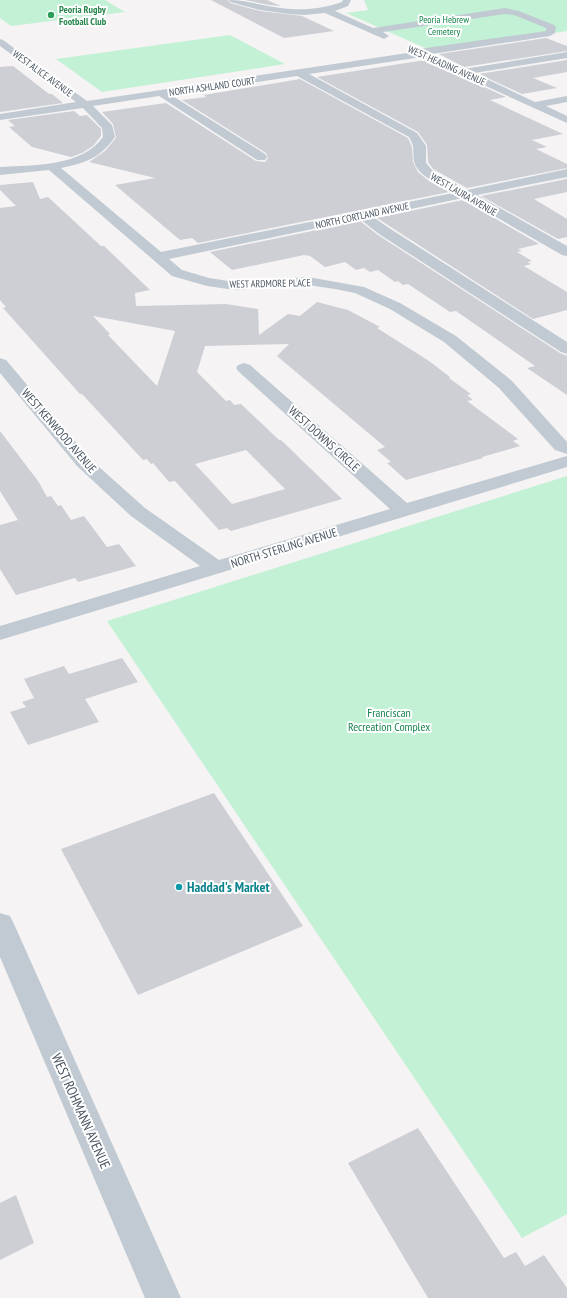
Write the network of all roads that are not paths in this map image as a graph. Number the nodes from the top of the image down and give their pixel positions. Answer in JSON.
{"nodes":[{"id":1,"x":233,"y":0,"type":"edge"},
{"id":2,"x":347,"y":0,"type":"edge"},
{"id":3,"x":328,"y":11,"type":"junction"},
{"id":4,"x":426,"y":23,"type":"junction"},
{"id":5,"x":441,"y":29,"type":"dead end"},
{"id":6,"x":371,"y":30,"type":"junction"},
{"id":7,"x":463,"y":38,"type":"dead end"},
{"id":8,"x":392,"y":40,"type":"dead end"},
{"id":9,"x":0,"y":42,"type":"edge"},
{"id":10,"x":477,"y":44,"type":"junction"},
{"id":11,"x":406,"y":46,"type":"dead end"},
{"id":12,"x":422,"y":54,"type":"junction"},
{"id":13,"x":567,"y":55,"type":"edge"},
{"id":14,"x":21,"y":58,"type":"junction"},
{"id":15,"x":7,"y":60,"type":"dead end"},
{"id":16,"x":463,"y":72,"type":"junction"},
{"id":17,"x":300,"y":73,"type":"junction"},
{"id":18,"x":162,"y":93,"type":"junction"},
{"id":19,"x":567,"y":99,"type":"edge"},
{"id":20,"x":85,"y":104,"type":"junction"},
{"id":21,"x":534,"y":105,"type":"junction"},
{"id":22,"x":0,"y":117,"type":"edge"},
{"id":23,"x":567,"y":120,"type":"edge"},
{"id":24,"x":261,"y":157,"type":"dead end"},
{"id":25,"x":51,"y":166,"type":"junction"},
{"id":26,"x":0,"y":171,"type":"edge"},
{"id":27,"x":564,"y":176,"type":"edge"},
{"id":28,"x":463,"y":194,"type":"junction"},
{"id":29,"x":363,"y":215,"type":"junction"},
{"id":30,"x":567,"y":252,"type":"edge"},
{"id":31,"x":158,"y":258,"type":"junction"},
{"id":32,"x":567,"y":349,"type":"edge"},
{"id":33,"x":0,"y":364,"type":"edge"},
{"id":34,"x":244,"y":368,"type":"dead end"},
{"id":35,"x":567,"y":449,"type":"edge"},
{"id":36,"x":567,"y":461,"type":"edge"},
{"id":37,"x":404,"y":511,"type":"junction"},
{"id":38,"x":217,"y":568,"type":"junction"},
{"id":39,"x":0,"y":633,"type":"edge"},
{"id":40,"x":0,"y":924,"type":"edge"},
{"id":41,"x":163,"y":1298,"type":"edge"}],
"edges":[{"from":1,"to":3,"type":"street"},
{"from":2,"to":3,"type":"street"},
{"from":3,"to":6,"type":"street"},
{"from":4,"to":5,"type":"street"},
{"from":4,"to":6,"type":"street"},
{"from":4,"to":10,"type":"street","name":"NORTH ASHLAND COURT"},
{"from":6,"to":8,"type":"street"},
{"from":7,"to":10,"type":"street"},
{"from":9,"to":14,"type":"street","name":"WEST ALICE AVENUE"},
{"from":10,"to":12,"type":"street","name":"NORTH ASHLAND COURT"},
{"from":11,"to":12,"type":"street","name":"WEST HEADING AVENUE"},
{"from":12,"to":16,"type":"street","name":"WEST HEADING AVENUE"},
{"from":12,"to":17,"type":"street","name":"NORTH ASHLAND COURT"},
{"from":13,"to":16,"type":"street"},
{"from":14,"to":15,"type":"street"},
{"from":14,"to":20,"type":"street","name":"WEST ALICE AVENUE"},
{"from":16,"to":21,"type":"street","name":"WEST HEADING AVENUE"},
{"from":17,"to":18,"type":"street","name":"NORTH ASHLAND COURT"},
{"from":17,"to":28,"type":"street","name":"WEST LAURA AVENUE"},
{"from":18,"to":20,"type":"street","name":"NORTH ASHLAND COURT"},
{"from":18,"to":24,"type":"street"},
{"from":19,"to":21,"type":"street"},
{"from":20,"to":22,"type":"street","name":"NORTH ASHLAND COURT"},
{"from":20,"to":25,"type":"street","name":"WEST ALICE AVENUE"},
{"from":21,"to":23,"type":"street","name":"WEST HEADING AVENUE"},
{"from":25,"to":26,"type":"street","name":"WEST ALICE AVENUE"},
{"from":25,"to":31,"type":"street","name":"WEST ARDMORE PLACE"},
{"from":27,"to":28,"type":"street","name":"NORTH CORTLAND AVENUE"},
{"from":28,"to":29,"type":"street","name":"NORTH CORTLAND AVENUE"},
{"from":28,"to":30,"type":"street","name":"WEST LAURA AVENUE"},
{"from":29,"to":31,"type":"street","name":"NORTH CORTLAND AVENUE"},
{"from":29,"to":32,"type":"street"},
{"from":31,"to":35,"type":"street","name":"WEST ARDMORE PLACE"},
{"from":33,"to":38,"type":"street","name":"WEST KENWOOD AVENUE"},
{"from":34,"to":37,"type":"street","name":"WEST DOWNS CIRCLE"},
{"from":36,"to":37,"type":"street","name":"NORTH STERLING AVENUE"},
{"from":37,"to":38,"type":"street","name":"NORTH STERLING AVENUE"},
{"from":38,"to":39,"type":"street","name":"NORTH STERLING AVENUE"},
{"from":40,"to":41,"type":"street","name":"WEST ROHMANN AVENUE"}]}
